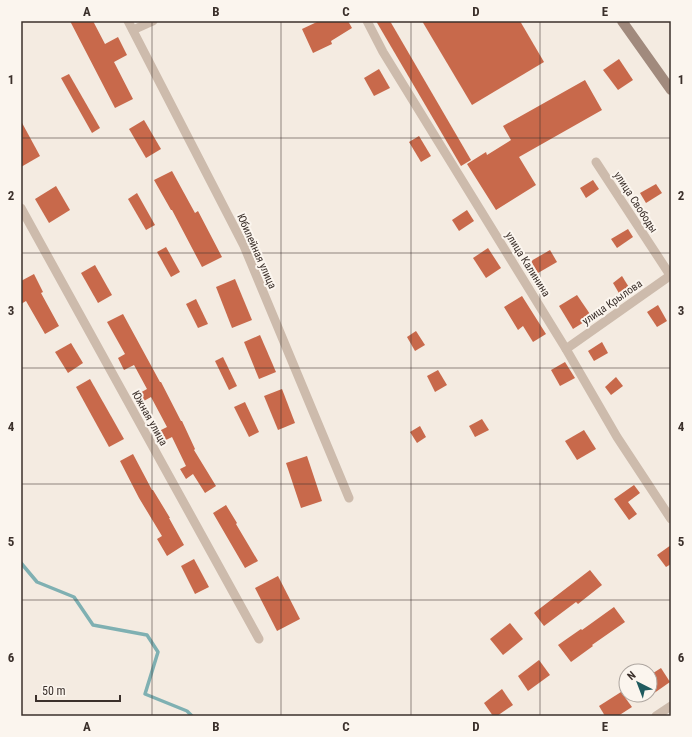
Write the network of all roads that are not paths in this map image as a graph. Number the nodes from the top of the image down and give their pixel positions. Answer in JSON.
{"nodes":[{"id":1,"x":128,"y":21,"type":"edge"},
{"id":2,"x":153,"y":21,"type":"edge"},
{"id":3,"x":367,"y":21,"type":"edge"},
{"id":4,"x":622,"y":21,"type":"edge"},
{"id":5,"x":133,"y":30,"type":"junction"},
{"id":6,"x":671,"y":90,"type":"edge"},
{"id":7,"x":596,"y":162,"type":"dead end"},
{"id":8,"x":21,"y":208,"type":"edge"},
{"id":9,"x":670,"y":275,"type":"edge"},
{"id":10,"x":566,"y":348,"type":"junction"},
{"id":11,"x":349,"y":498,"type":"dead end"},
{"id":12,"x":670,"y":517,"type":"edge"},
{"id":13,"x":259,"y":639,"type":"dead end"},
{"id":14,"x":671,"y":706,"type":"edge"},
{"id":15,"x":656,"y":716,"type":"edge"}],
"edges":[{"from":1,"to":5,"type":"street","name":"Юбилейная улица"},
{"from":2,"to":5,"type":"street"},
{"from":3,"to":10,"type":"street","name":"улица Калинина"},
{"from":4,"to":6,"type":"street"},
{"from":5,"to":11,"type":"street","name":"Юбилейная улица"},
{"from":7,"to":9,"type":"street","name":"улица Свободы"},
{"from":8,"to":13,"type":"street","name":"Южная улица"},
{"from":9,"to":10,"type":"street","name":"улица Крылова"},
{"from":10,"to":12,"type":"street","name":"улица Калинина"},
{"from":14,"to":15,"type":"street"}]}
